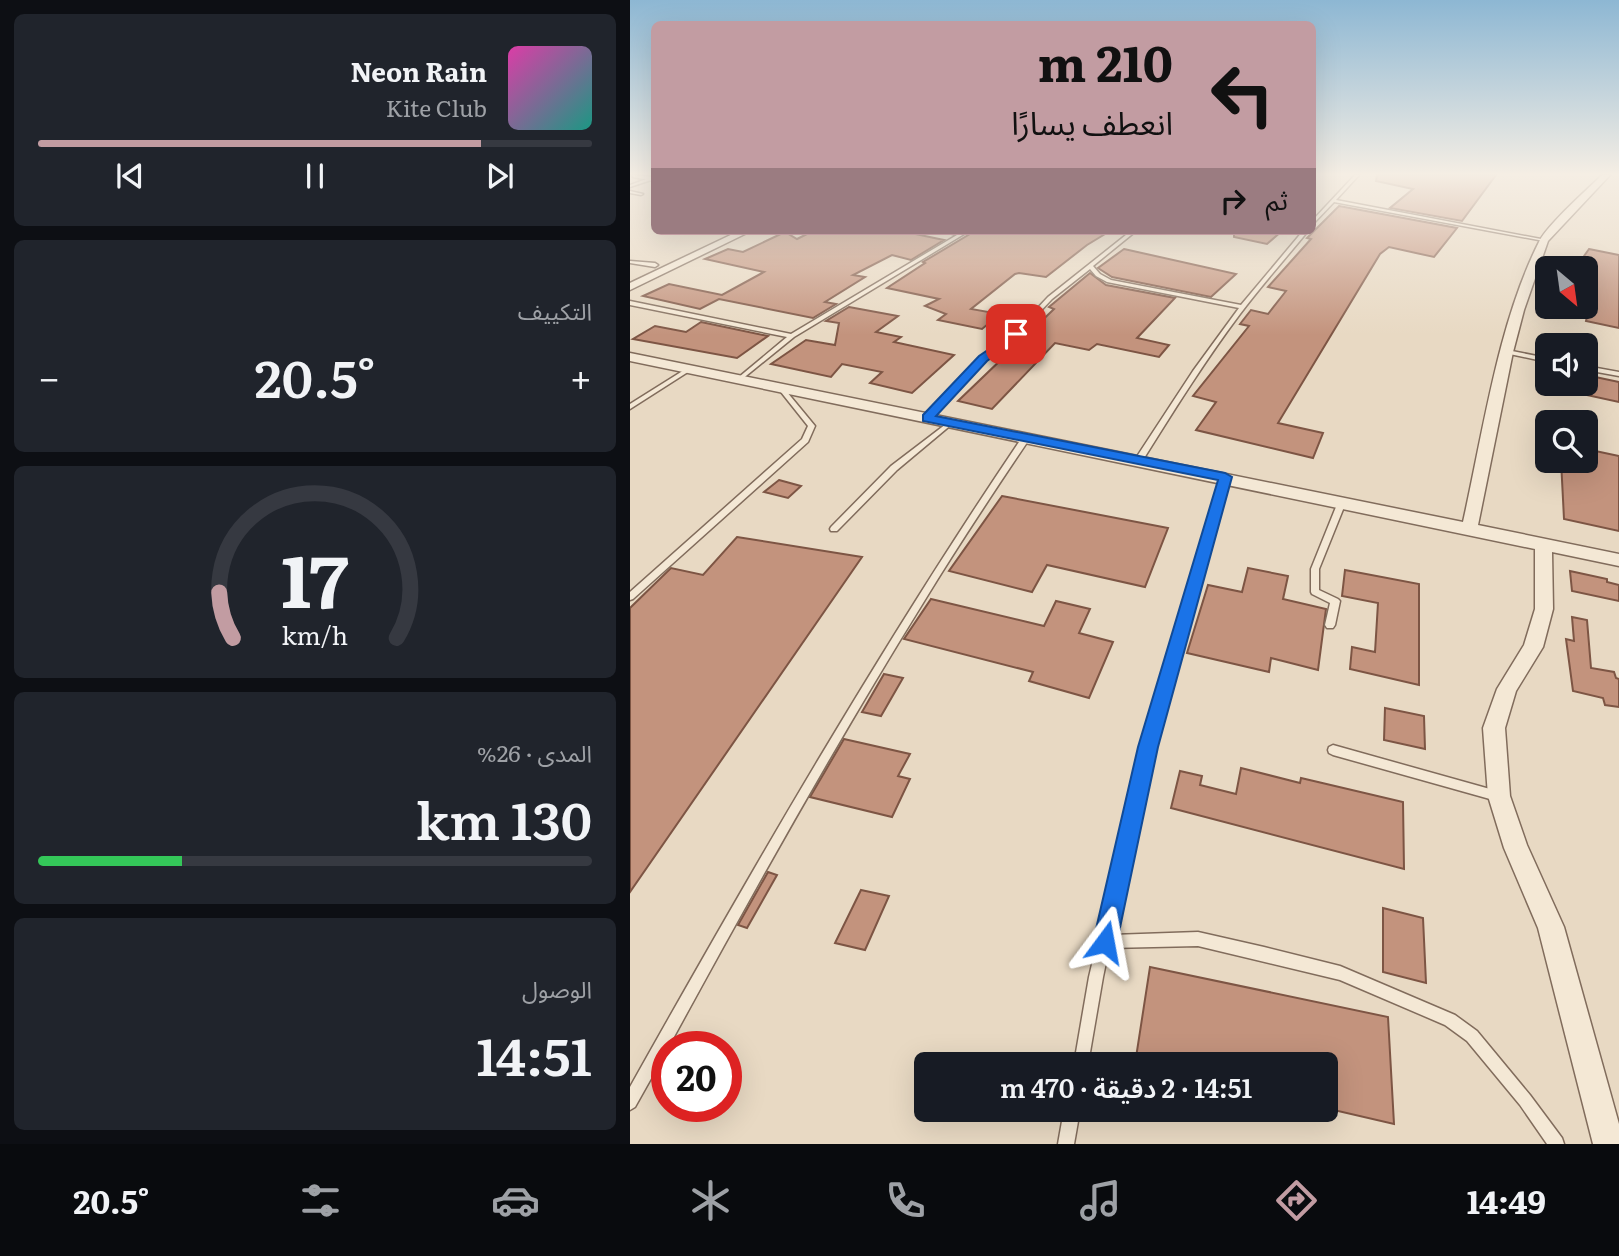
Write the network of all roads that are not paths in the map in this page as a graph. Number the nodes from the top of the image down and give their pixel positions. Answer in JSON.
{"nodes":[{"id":1,"x":1481,"y":228,"type":"edge"},
{"id":2,"x":1555,"y":228,"type":"edge"},
{"id":3,"x":718,"y":235,"type":"edge"},
{"id":4,"x":738,"y":235,"type":"edge"},
{"id":5,"x":961,"y":235,"type":"edge"},
{"id":6,"x":1129,"y":235,"type":"edge"},
{"id":7,"x":1303,"y":235,"type":"edge"},
{"id":8,"x":1544,"y":240,"type":"junction"},
{"id":9,"x":630,"y":262,"type":"edge"},
{"id":10,"x":656,"y":265,"type":"junction"},
{"id":11,"x":1091,"y":267,"type":"junction"},
{"id":12,"x":630,"y":277,"type":"edge"},
{"id":13,"x":630,"y":287,"type":"edge"},
{"id":14,"x":630,"y":303,"type":"edge"},
{"id":15,"x":1242,"y":307,"type":"junction"},
{"id":16,"x":792,"y":336,"type":"junction"},
{"id":17,"x":1507,"y":352,"type":"junction"},
{"id":18,"x":630,"y":357,"type":"edge"},
{"id":19,"x":1535,"y":358,"type":"edge"},
{"id":20,"x":689,"y":369,"type":"junction"},
{"id":21,"x":1598,"y":370,"type":"edge"},
{"id":22,"x":1619,"y":374,"type":"edge"},
{"id":23,"x":741,"y":378,"type":"junction"},
{"id":24,"x":780,"y":387,"type":"junction"},
{"id":25,"x":630,"y":407,"type":"edge"},
{"id":26,"x":928,"y":418,"type":"junction"},
{"id":27,"x":950,"y":423,"type":"junction"},
{"id":28,"x":1026,"y":438,"type":"junction"},
{"id":29,"x":1138,"y":461,"type":"junction"},
{"id":30,"x":1225,"y":477,"type":"junction"},
{"id":31,"x":1342,"y":502,"type":"junction"},
{"id":32,"x":834,"y":528,"type":"dead end"},
{"id":33,"x":1469,"y":530,"type":"junction"},
{"id":34,"x":1542,"y":544,"type":"junction"},
{"id":35,"x":1619,"y":559,"type":"edge"},
{"id":36,"x":630,"y":597,"type":"edge"},
{"id":37,"x":1330,"y":625,"type":"dead end"},
{"id":38,"x":1333,"y":750,"type":"dead end"},
{"id":39,"x":1499,"y":796,"type":"junction"},
{"id":40,"x":1105,"y":942,"type":"junction"},
{"id":41,"x":1083,"y":1052,"type":"edge"},
{"id":42,"x":630,"y":1102,"type":"edge"},
{"id":43,"x":1070,"y":1122,"type":"edge"},
{"id":44,"x":1066,"y":1144,"type":"edge"},
{"id":45,"x":1556,"y":1144,"type":"edge"},
{"id":46,"x":1609,"y":1144,"type":"edge"}],
"edges":[{"from":1,"to":8,"type":"lane"},
{"from":2,"to":8,"type":"street"},
{"from":3,"to":10,"type":"street"},
{"from":4,"to":13,"type":"street"},
{"from":5,"to":16,"type":"lane"},
{"from":6,"to":11,"type":"lane"},
{"from":7,"to":15,"type":"lane"},
{"from":8,"to":17,"type":"street"},
{"from":9,"to":10,"type":"lane"},
{"from":10,"to":12,"type":"street"},
{"from":11,"to":15,"type":"lane"},
{"from":11,"to":26,"type":"lane"},
{"from":14,"to":16,"type":"lane"},
{"from":15,"to":29,"type":"lane"},
{"from":16,"to":23,"type":"lane"},
{"from":17,"to":19,"type":"lane"},
{"from":17,"to":33,"type":"street"},
{"from":18,"to":20,"type":"street"},
{"from":20,"to":23,"type":"street"},
{"from":20,"to":25,"type":"lane"},
{"from":21,"to":22,"type":"lane"},
{"from":23,"to":24,"type":"street"},
{"from":24,"to":26,"type":"street"},
{"from":24,"to":36,"type":"lane"},
{"from":26,"to":27,"type":"street"},
{"from":27,"to":28,"type":"street"},
{"from":27,"to":32,"type":"lane"},
{"from":28,"to":29,"type":"street"},
{"from":28,"to":42,"type":"lane"},
{"from":29,"to":30,"type":"street"},
{"from":30,"to":31,"type":"street"},
{"from":30,"to":40,"type":"lane"},
{"from":31,"to":33,"type":"street"},
{"from":31,"to":37,"type":"lane"},
{"from":33,"to":34,"type":"street"},
{"from":34,"to":35,"type":"street"},
{"from":34,"to":39,"type":"street"},
{"from":38,"to":39,"type":"lane"},
{"from":39,"to":46,"type":"street"},
{"from":40,"to":41,"type":"lane"},
{"from":40,"to":45,"type":"lane"},
{"from":43,"to":44,"type":"lane"}]}
